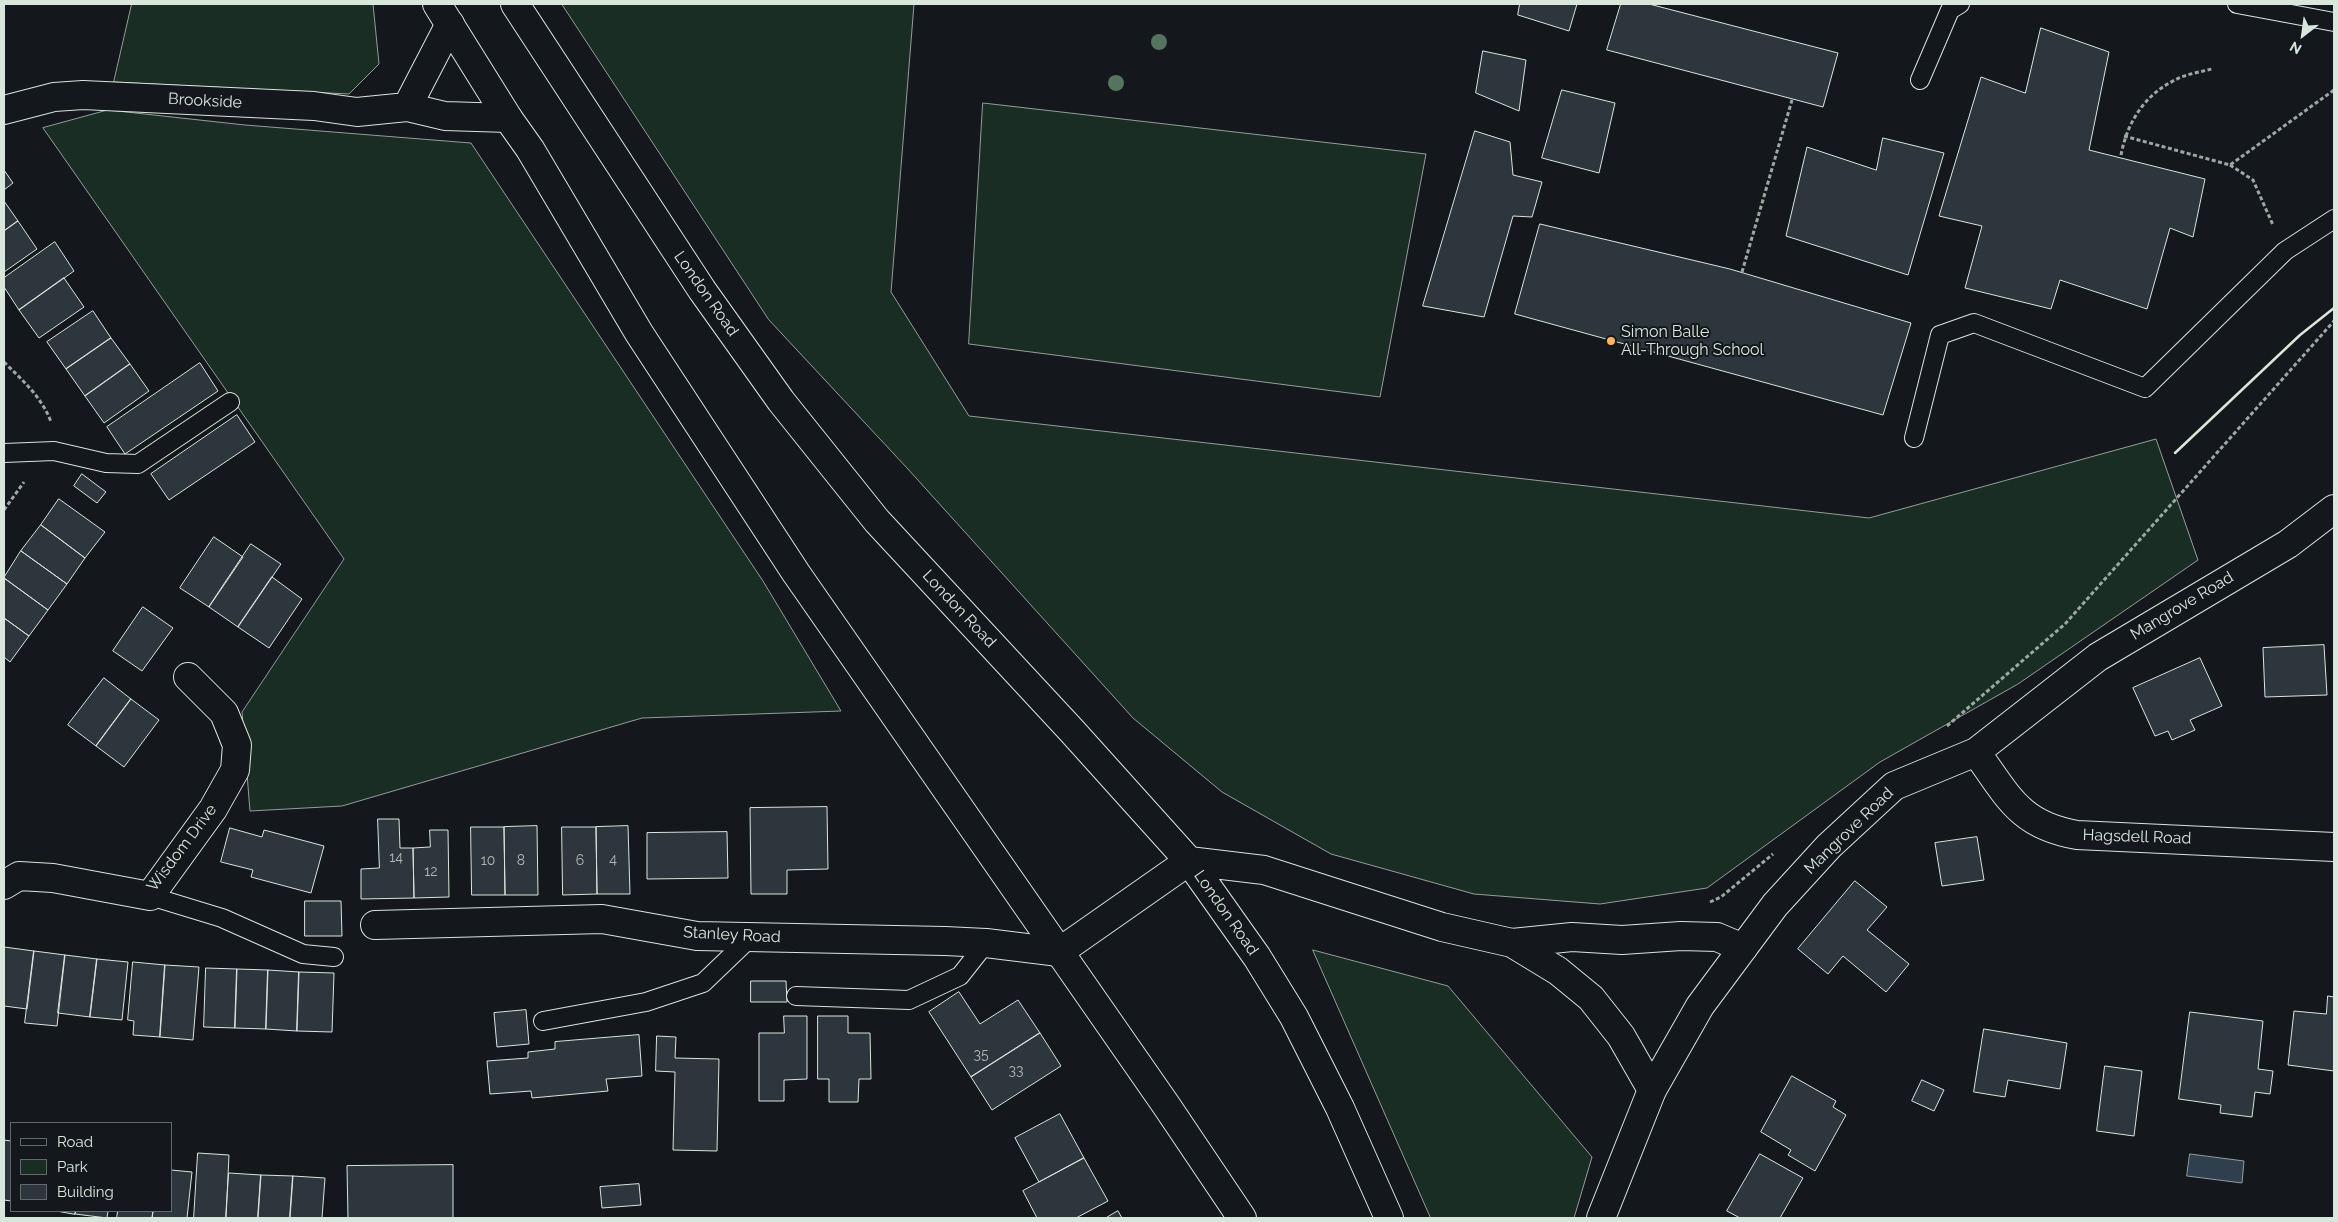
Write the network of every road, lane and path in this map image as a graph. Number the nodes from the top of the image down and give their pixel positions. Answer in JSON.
{"nodes":[{"id":1,"x":515,"y":4,"type":"edge"},
{"id":2,"x":1960,"y":4,"type":"edge"},
{"id":3,"x":2237,"y":4,"type":"edge"},
{"id":4,"x":444,"y":14,"type":"edge"},
{"id":5,"x":2334,"y":22,"type":"edge"},
{"id":6,"x":2212,"y":69,"type":"dead end"},
{"id":7,"x":1920,"y":80,"type":"dead end"},
{"id":8,"x":2334,"y":90,"type":"edge"},
{"id":9,"x":1792,"y":100,"type":"dead end"},
{"id":10,"x":408,"y":107,"type":"junction"},
{"id":11,"x":4,"y":110,"type":"edge"},
{"id":12,"x":508,"y":118,"type":"junction"},
{"id":13,"x":2124,"y":136,"type":"junction"},
{"id":14,"x":2120,"y":155,"type":"dead end"},
{"id":15,"x":2230,"y":165,"type":"junction"},
{"id":16,"x":2334,"y":219,"type":"edge"},
{"id":17,"x":2285,"y":251,"type":"junction"},
{"id":18,"x":1742,"y":272,"type":"dead end"},
{"id":19,"x":2334,"y":321,"type":"edge"},
{"id":20,"x":230,"y":402,"type":"dead end"},
{"id":21,"x":1914,"y":438,"type":"dead end"},
{"id":22,"x":4,"y":453,"type":"edge"},
{"id":23,"x":2334,"y":509,"type":"edge"},
{"id":24,"x":188,"y":677,"type":"dead end"},
{"id":25,"x":1940,"y":732,"type":"dead end"},
{"id":26,"x":1976,"y":752,"type":"junction"},
{"id":27,"x":2334,"y":847,"type":"edge"},
{"id":28,"x":1774,"y":853,"type":"dead end"},
{"id":29,"x":1189,"y":861,"type":"junction"},
{"id":30,"x":4,"y":885,"type":"edge"},
{"id":31,"x":150,"y":896,"type":"junction"},
{"id":32,"x":1705,"y":904,"type":"dead end"},
{"id":33,"x":375,"y":925,"type":"dead end"},
{"id":34,"x":750,"y":937,"type":"junction"},
{"id":35,"x":986,"y":943,"type":"junction"},
{"id":36,"x":1512,"y":943,"type":"junction"},
{"id":37,"x":1743,"y":948,"type":"junction"},
{"id":38,"x":1059,"y":952,"type":"junction"},
{"id":39,"x":334,"y":958,"type":"dead end"},
{"id":40,"x":796,"y":996,"type":"dead end"},
{"id":41,"x":542,"y":1021,"type":"dead end"},
{"id":42,"x":1652,"y":1090,"type":"junction"},
{"id":43,"x":1242,"y":1218,"type":"edge"},
{"id":44,"x":1389,"y":1218,"type":"edge"},
{"id":45,"x":1601,"y":1218,"type":"edge"}],
"edges":[{"from":1,"to":29,"type":"main road","name":"London Road"},
{"from":2,"to":7,"type":"lane"},
{"from":3,"to":5,"type":"lane"},
{"from":4,"to":10,"type":"main road"},
{"from":4,"to":12,"type":"main road"},
{"from":6,"to":13,"type":"path"},
{"from":8,"to":15,"type":"path"},
{"from":9,"to":18,"type":"path"},
{"from":10,"to":11,"type":"main road","name":"Brookside"},
{"from":10,"to":12,"type":"main road","name":"Brookside"},
{"from":12,"to":38,"type":"main road"},
{"from":13,"to":14,"type":"path"},
{"from":13,"to":15,"type":"path"},
{"from":15,"to":17,"type":"path"},
{"from":16,"to":17,"type":"lane"},
{"from":17,"to":21,"type":"lane"},
{"from":19,"to":25,"type":"path"},
{"from":20,"to":22,"type":"lane"},
{"from":23,"to":26,"type":"main road","name":"Mangrove Road"},
{"from":24,"to":31,"type":"main road","name":"Wisdom Drive"},
{"from":26,"to":27,"type":"main road","name":"Hagsdell Road"},
{"from":26,"to":37,"type":"main road","name":"Mangrove Road"},
{"from":28,"to":32,"type":"path"},
{"from":29,"to":36,"type":"main road"},
{"from":29,"to":38,"type":"main road"},
{"from":29,"to":44,"type":"main road","name":"London Road"},
{"from":30,"to":31,"type":"main road","name":"Wisdom Drive"},
{"from":31,"to":39,"type":"lane"},
{"from":33,"to":34,"type":"main road","name":"Stanley Road"},
{"from":34,"to":35,"type":"main road","name":"Stanley Road"},
{"from":34,"to":41,"type":"lane"},
{"from":35,"to":38,"type":"main road","name":"Stanley Road"},
{"from":35,"to":40,"type":"lane"},
{"from":36,"to":37,"type":"main road"},
{"from":36,"to":42,"type":"main road"},
{"from":37,"to":42,"type":"main road","name":"Mangrove Road"},
{"from":38,"to":43,"type":"main road"},
{"from":42,"to":45,"type":"main road","name":"Mangrove Road"}]}
